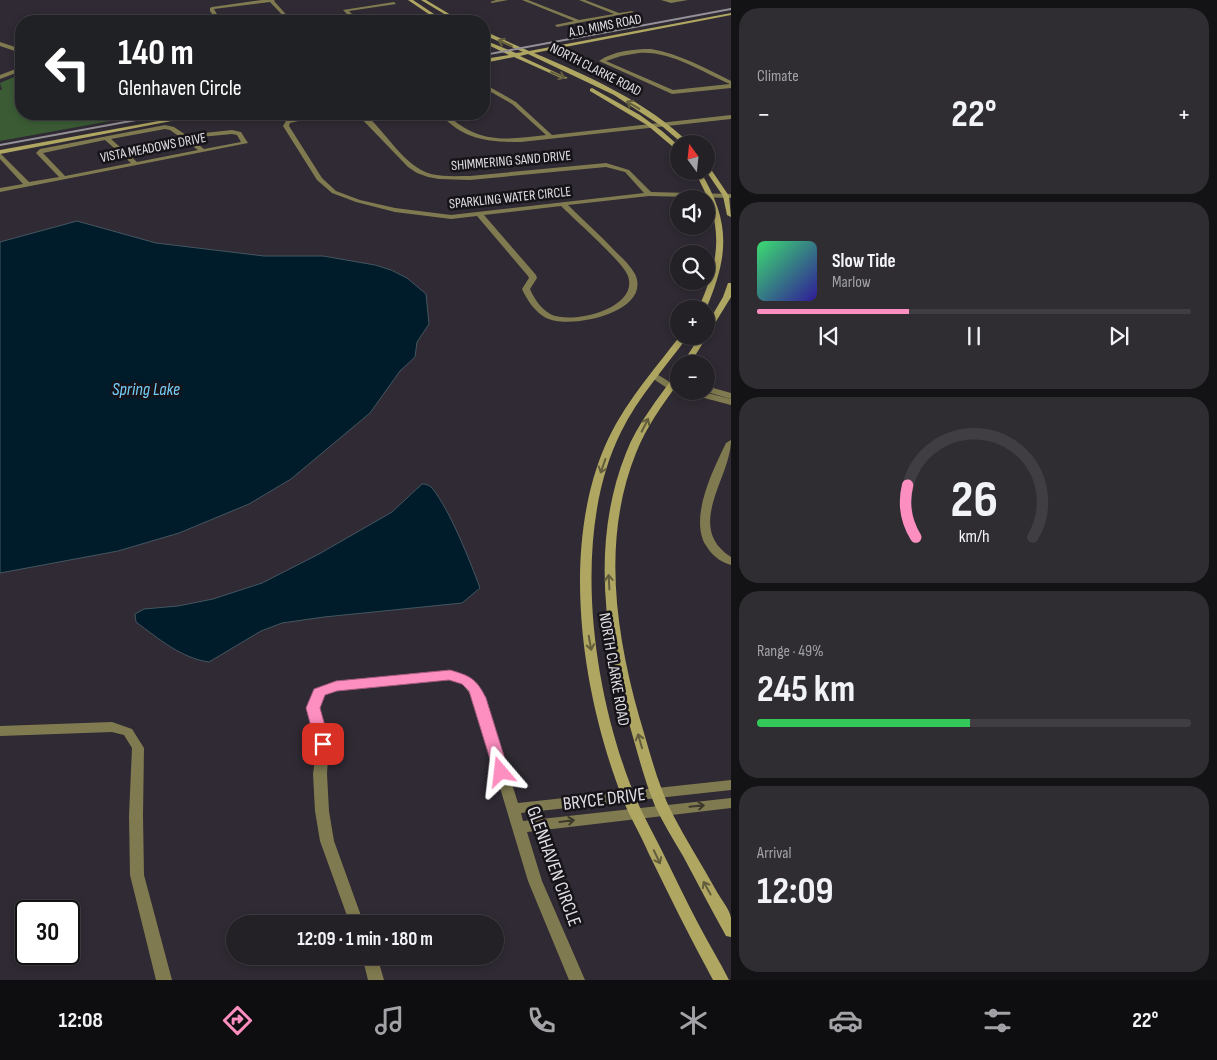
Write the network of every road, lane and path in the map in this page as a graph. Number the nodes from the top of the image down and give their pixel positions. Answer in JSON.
{"nodes":[{"id":1,"x":272,"y":0,"type":"edge"},
{"id":2,"x":371,"y":0,"type":"edge"},
{"id":3,"x":410,"y":0,"type":"edge"},
{"id":4,"x":423,"y":0,"type":"edge"},
{"id":5,"x":506,"y":0,"type":"edge"},
{"id":6,"x":524,"y":0,"type":"edge"},
{"id":7,"x":582,"y":0,"type":"edge"},
{"id":8,"x":663,"y":0,"type":"edge"},
{"id":9,"x":686,"y":0,"type":"edge"},
{"id":10,"x":492,"y":2,"type":"dead end"},
{"id":11,"x":394,"y":3,"type":"dead end"},
{"id":12,"x":380,"y":5,"type":"junction"},
{"id":13,"x":632,"y":12,"type":"dead end"},
{"id":14,"x":619,"y":14,"type":"junction"},
{"id":15,"x":731,"y":14,"type":"edge"},
{"id":16,"x":215,"y":15,"type":"edge"},
{"id":17,"x":285,"y":15,"type":"edge"},
{"id":18,"x":351,"y":15,"type":"edge"},
{"id":19,"x":434,"y":15,"type":"edge"},
{"id":20,"x":447,"y":15,"type":"edge"},
{"id":21,"x":578,"y":22,"type":"junction"},
{"id":22,"x":557,"y":26,"type":"dead end"},
{"id":23,"x":490,"y":36,"type":"edge"},
{"id":24,"x":0,"y":44,"type":"edge"},
{"id":25,"x":490,"y":45,"type":"edge"},
{"id":26,"x":15,"y":49,"type":"edge"},
{"id":27,"x":527,"y":53,"type":"junction"},
{"id":28,"x":513,"y":55,"type":"junction"},
{"id":29,"x":490,"y":60,"type":"edge"},
{"id":30,"x":15,"y":71,"type":"edge"},
{"id":31,"x":0,"y":77,"type":"edge"},
{"id":32,"x":573,"y":81,"type":"dead end"},
{"id":33,"x":731,"y":85,"type":"edge"},
{"id":34,"x":490,"y":89,"type":"edge"},
{"id":35,"x":589,"y":89,"type":"dead end"},
{"id":36,"x":731,"y":117,"type":"edge"},
{"id":37,"x":174,"y":120,"type":"edge"},
{"id":38,"x":293,"y":120,"type":"edge"},
{"id":39,"x":368,"y":120,"type":"edge"},
{"id":40,"x":450,"y":120,"type":"edge"},
{"id":41,"x":664,"y":125,"type":"junction"},
{"id":42,"x":651,"y":126,"type":"junction"},
{"id":43,"x":676,"y":135,"type":"edge"},
{"id":44,"x":550,"y":136,"type":"junction"},
{"id":45,"x":185,"y":137,"type":"junction"},
{"id":46,"x":106,"y":138,"type":"junction"},
{"id":47,"x":670,"y":142,"type":"edge"},
{"id":48,"x":202,"y":150,"type":"junction"},
{"id":49,"x":0,"y":154,"type":"edge"},
{"id":50,"x":135,"y":163,"type":"junction"},
{"id":51,"x":64,"y":178,"type":"junction"},
{"id":52,"x":715,"y":178,"type":"edge"},
{"id":53,"x":28,"y":185,"type":"junction"},
{"id":54,"x":0,"y":190,"type":"edge"},
{"id":55,"x":649,"y":194,"type":"junction"},
{"id":56,"x":670,"y":194,"type":"edge"},
{"id":57,"x":715,"y":195,"type":"edge"},
{"id":58,"x":728,"y":196,"type":"edge"},
{"id":59,"x":564,"y":204,"type":"junction"},
{"id":60,"x":715,"y":208,"type":"edge"},
{"id":61,"x":480,"y":215,"type":"junction"},
{"id":62,"x":731,"y":215,"type":"edge"},
{"id":63,"x":731,"y":285,"type":"edge"},
{"id":64,"x":706,"y":300,"type":"edge"},
{"id":65,"x":715,"y":318,"type":"edge"},
{"id":66,"x":677,"y":345,"type":"edge"},
{"id":67,"x":655,"y":376,"type":"junction"},
{"id":68,"x":670,"y":380,"type":"edge"},
{"id":69,"x":670,"y":390,"type":"edge"},
{"id":70,"x":715,"y":392,"type":"edge"},
{"id":71,"x":731,"y":396,"type":"edge"},
{"id":72,"x":715,"y":398,"type":"edge"},
{"id":73,"x":731,"y":402,"type":"edge"},
{"id":74,"x":731,"y":443,"type":"edge"},
{"id":75,"x":731,"y":562,"type":"edge"},
{"id":76,"x":0,"y":731,"type":"edge"},
{"id":77,"x":727,"y":785,"type":"edge"},
{"id":78,"x":657,"y":792,"type":"junction"},
{"id":79,"x":628,"y":795,"type":"junction"},
{"id":80,"x":731,"y":803,"type":"edge"},
{"id":81,"x":512,"y":809,"type":"junction"},
{"id":82,"x":664,"y":810,"type":"junction"},
{"id":83,"x":636,"y":813,"type":"junction"},
{"id":84,"x":519,"y":827,"type":"junction"},
{"id":85,"x":354,"y":915,"type":"edge"},
{"id":86,"x":731,"y":931,"type":"edge"},
{"id":87,"x":372,"y":965,"type":"edge"},
{"id":88,"x":164,"y":980,"type":"edge"},
{"id":89,"x":376,"y":980,"type":"edge"},
{"id":90,"x":578,"y":980,"type":"edge"},
{"id":91,"x":721,"y":980,"type":"edge"}],
"edges":[{"from":1,"to":16,"type":"street"},
{"from":1,"to":17,"type":"street"},
{"from":2,"to":12,"type":"street"},
{"from":3,"to":19,"type":"street"},
{"from":4,"to":20,"type":"street"},
{"from":5,"to":10,"type":"street"},
{"from":6,"to":21,"type":"street"},
{"from":7,"to":14,"type":"street"},
{"from":8,"to":9,"type":"street"},
{"from":11,"to":12,"type":"street"},
{"from":12,"to":18,"type":"street"},
{"from":13,"to":14,"type":"street"},
{"from":14,"to":21,"type":"street"},
{"from":15,"to":27,"type":"street","name":"A.D. MIMS ROAD"},
{"from":21,"to":22,"type":"street"},
{"from":27,"to":23,"type":"street","name":"NORTH CLARKE ROAD","one_way":true},
{"from":24,"to":26,"type":"street"},
{"from":25,"to":28,"type":"street","name":"NORTH CLARKE ROAD"},
{"from":27,"to":28,"type":"street","name":"A.D. MIMS ROAD"},
{"from":41,"to":27,"type":"street","name":"NORTH CLARKE ROAD","one_way":true},
{"from":28,"to":29,"type":"street","name":"A.D. MIMS ROAD"},
{"from":28,"to":32,"type":"street","name":"NORTH CLARKE ROAD","one_way":true},
{"from":30,"to":31,"type":"street"},
{"from":33,"to":33,"type":"street"},
{"from":34,"to":44,"type":"street"},
{"from":35,"to":42,"type":"street","name":"NORTH CLARKE ROAD"},
{"from":36,"to":41,"type":"street"},
{"from":37,"to":49,"type":"street"},
{"from":38,"to":61,"type":"street","name":"SPARKLING WATER CIRCLE"},
{"from":39,"to":55,"type":"street","name":"SHIMMERING SAND DRIVE"},
{"from":40,"to":44,"type":"street"},
{"from":41,"to":42,"type":"street"},
{"from":41,"to":43,"type":"street","name":"NORTH CLARKE ROAD"},
{"from":42,"to":44,"type":"street"},
{"from":42,"to":47,"type":"street","name":"NORTH CLARKE ROAD"},
{"from":45,"to":46,"type":"street"},
{"from":45,"to":48,"type":"street"},
{"from":45,"to":48,"type":"street","name":"VISTA MEADOWS DRIVE"},
{"from":46,"to":50,"type":"street"},
{"from":46,"to":51,"type":"street"},
{"from":48,"to":50,"type":"street","name":"VISTA MEADOWS DRIVE"},
{"from":49,"to":53,"type":"street"},
{"from":50,"to":51,"type":"street","name":"VISTA MEADOWS DRIVE"},
{"from":51,"to":53,"type":"street","name":"VISTA MEADOWS DRIVE"},
{"from":52,"to":58,"type":"street"},
{"from":53,"to":54,"type":"street","name":"VISTA MEADOWS DRIVE"},
{"from":55,"to":56,"type":"street","name":"SPARKLING WATER CIRCLE"},
{"from":55,"to":59,"type":"street","name":"SPARKLING WATER CIRCLE"},
{"from":57,"to":58,"type":"street","name":"SPARKLING WATER CIRCLE"},
{"from":58,"to":62,"type":"street"},
{"from":59,"to":61,"type":"street","name":"SPARKLING WATER CIRCLE"},
{"from":59,"to":61,"type":"street"},
{"from":60,"to":64,"type":"street"},
{"from":63,"to":65,"type":"street"},
{"from":66,"to":67,"type":"street","name":"NORTH CLARKE ROAD"},
{"from":67,"to":68,"type":"street"},
{"from":67,"to":79,"type":"street","name":"NORTH CLARKE ROAD","one_way":true},
{"from":78,"to":69,"type":"street","name":"NORTH CLARKE ROAD","one_way":true},
{"from":70,"to":71,"type":"street"},
{"from":72,"to":73,"type":"street"},
{"from":74,"to":75,"type":"street"},
{"from":76,"to":88,"type":"street"},
{"from":77,"to":78,"type":"street","name":"BRYCE DRIVE"},
{"from":77,"to":80,"type":"street"},
{"from":78,"to":79,"type":"street","name":"BRYCE DRIVE"},
{"from":78,"to":82,"type":"street","name":"NORTH CLARKE ROAD"},
{"from":79,"to":81,"type":"street","name":"BRYCE DRIVE"},
{"from":79,"to":83,"type":"street","name":"NORTH CLARKE ROAD"},
{"from":82,"to":80,"type":"street","name":"BRYCE DRIVE","one_way":true},
{"from":81,"to":84,"type":"street","name":"GLENHAVEN CIRCLE"},
{"from":81,"to":85,"type":"street","name":"GLENHAVEN CIRCLE"},
{"from":82,"to":83,"type":"street","name":"BRYCE DRIVE"},
{"from":86,"to":82,"type":"street","name":"NORTH CLARKE ROAD","one_way":true},
{"from":84,"to":83,"type":"street","name":"BRYCE DRIVE","one_way":true},
{"from":83,"to":91,"type":"street","name":"NORTH CLARKE ROAD","one_way":true},
{"from":84,"to":90,"type":"street","name":"GLENHAVEN CIRCLE"},
{"from":87,"to":89,"type":"street"}]}
